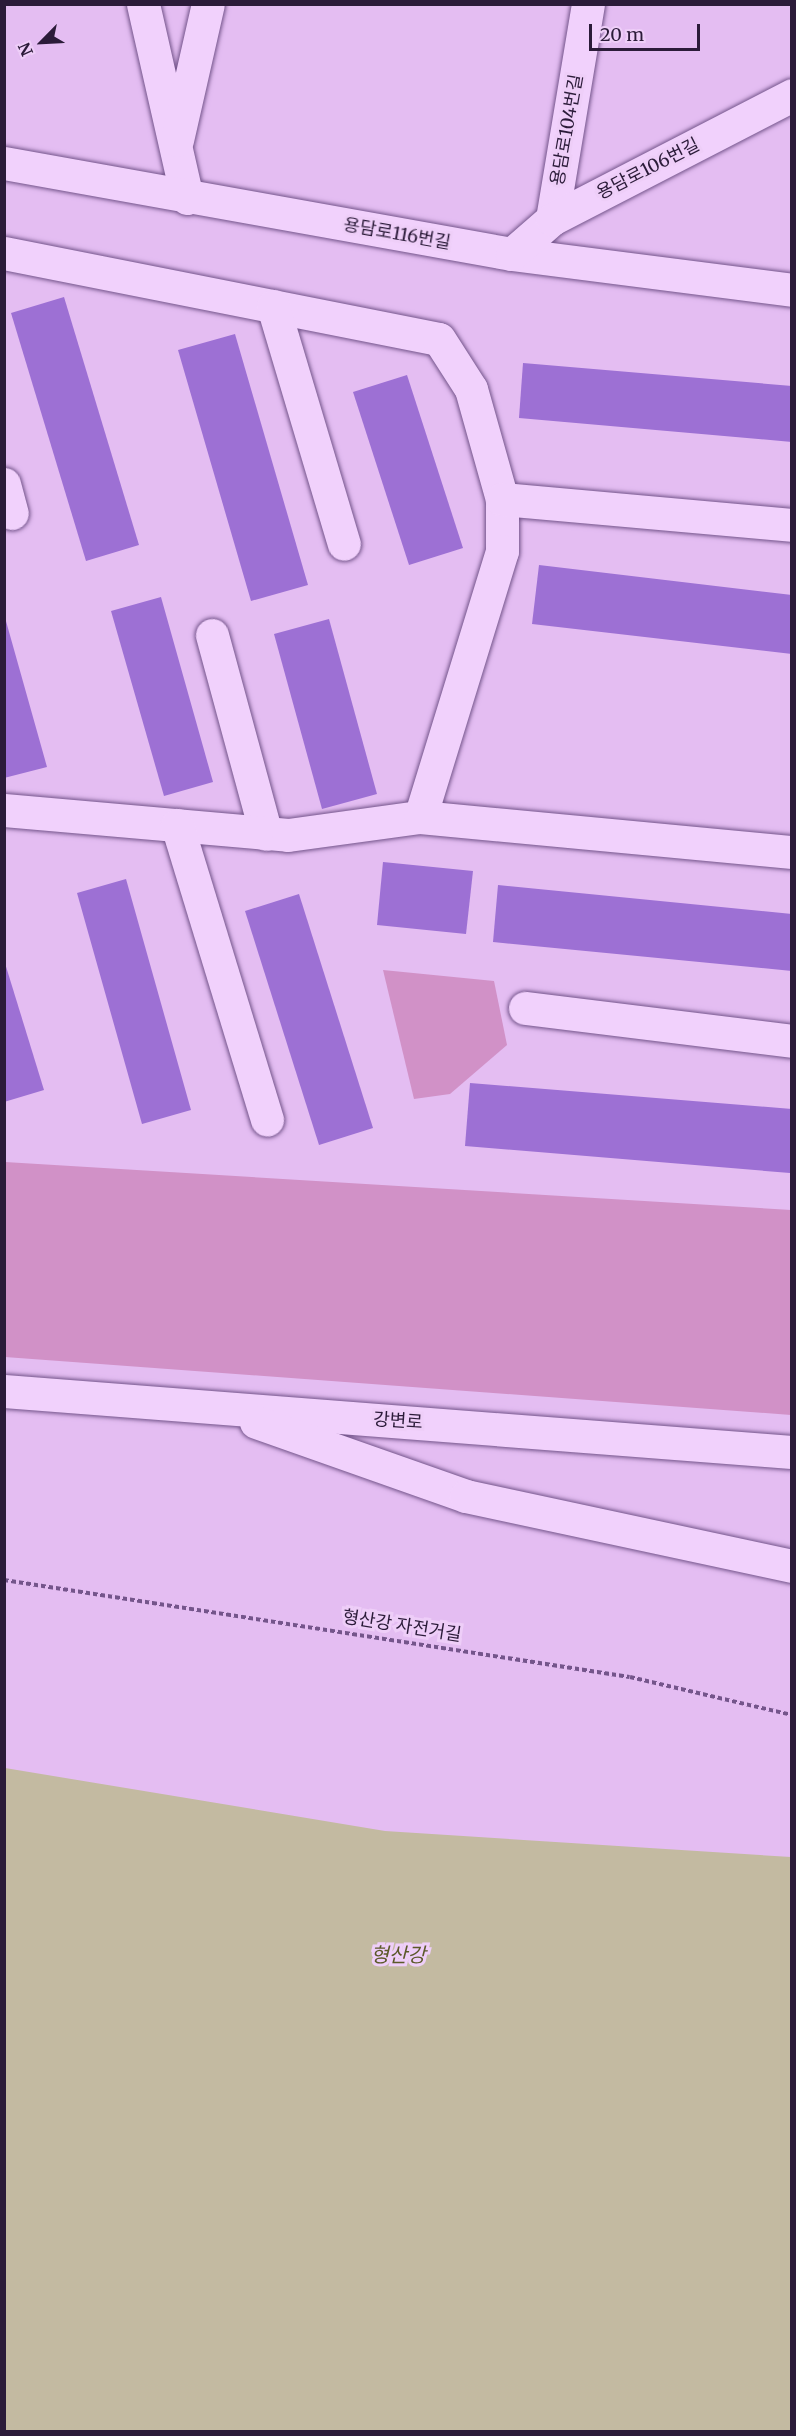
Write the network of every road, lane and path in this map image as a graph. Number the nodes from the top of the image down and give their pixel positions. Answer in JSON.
{"nodes":[{"id":1,"x":142,"y":4,"type":"edge"},
{"id":2,"x":208,"y":4,"type":"edge"},
{"id":3,"x":588,"y":4,"type":"edge"},
{"id":4,"x":792,"y":95,"type":"edge"},
{"id":5,"x":175,"y":150,"type":"junction"},
{"id":6,"x":4,"y":163,"type":"edge"},
{"id":7,"x":187,"y":198,"type":"junction"},
{"id":8,"x":552,"y":219,"type":"junction"},
{"id":9,"x":4,"y":253,"type":"edge"},
{"id":10,"x":512,"y":254,"type":"junction"},
{"id":11,"x":792,"y":290,"type":"edge"},
{"id":12,"x":273,"y":306,"type":"junction"},
{"id":13,"x":502,"y":499,"type":"junction"},
{"id":14,"x":792,"y":525,"type":"edge"},
{"id":15,"x":344,"y":544,"type":"dead end"},
{"id":16,"x":213,"y":635,"type":"dead end"},
{"id":17,"x":4,"y":810,"type":"edge"},
{"id":18,"x":420,"y":817,"type":"junction"},
{"id":19,"x":177,"y":825,"type":"junction"},
{"id":20,"x":266,"y":834,"type":"junction"},
{"id":21,"x":792,"y":852,"type":"edge"},
{"id":22,"x":525,"y":1008,"type":"dead end"},
{"id":23,"x":792,"y":1041,"type":"edge"},
{"id":24,"x":267,"y":1120,"type":"dead end"},
{"id":25,"x":4,"y":1391,"type":"edge"},
{"id":26,"x":215,"y":1407,"type":"junction"},
{"id":27,"x":792,"y":1452,"type":"edge"},
{"id":28,"x":792,"y":1566,"type":"edge"},
{"id":29,"x":4,"y":1580,"type":"edge"},
{"id":30,"x":792,"y":1715,"type":"edge"}],
"edges":[{"from":1,"to":5,"type":"street"},
{"from":2,"to":5,"type":"street"},
{"from":3,"to":8,"type":"street","name":"용담로104번길"},
{"from":4,"to":8,"type":"street","name":"용담로106번길"},
{"from":5,"to":7,"type":"street"},
{"from":6,"to":7,"type":"street","name":"용담로116번길"},
{"from":7,"to":10,"type":"street","name":"용담로116번길"},
{"from":8,"to":10,"type":"street","name":"용담로106번길"},
{"from":9,"to":12,"type":"street"},
{"from":10,"to":11,"type":"street","name":"용담로116번길"},
{"from":12,"to":13,"type":"street"},
{"from":12,"to":15,"type":"street"},
{"from":13,"to":14,"type":"street"},
{"from":13,"to":18,"type":"street"},
{"from":16,"to":20,"type":"street"},
{"from":17,"to":19,"type":"street"},
{"from":18,"to":20,"type":"street"},
{"from":18,"to":21,"type":"street"},
{"from":19,"to":20,"type":"street"},
{"from":19,"to":24,"type":"street"},
{"from":22,"to":23,"type":"street"},
{"from":25,"to":26,"type":"street","name":"강변로"},
{"from":26,"to":27,"type":"street","name":"강변로"},
{"from":26,"to":28,"type":"street"},
{"from":29,"to":30,"type":"path","name":"형산강 자전거길"}]}
